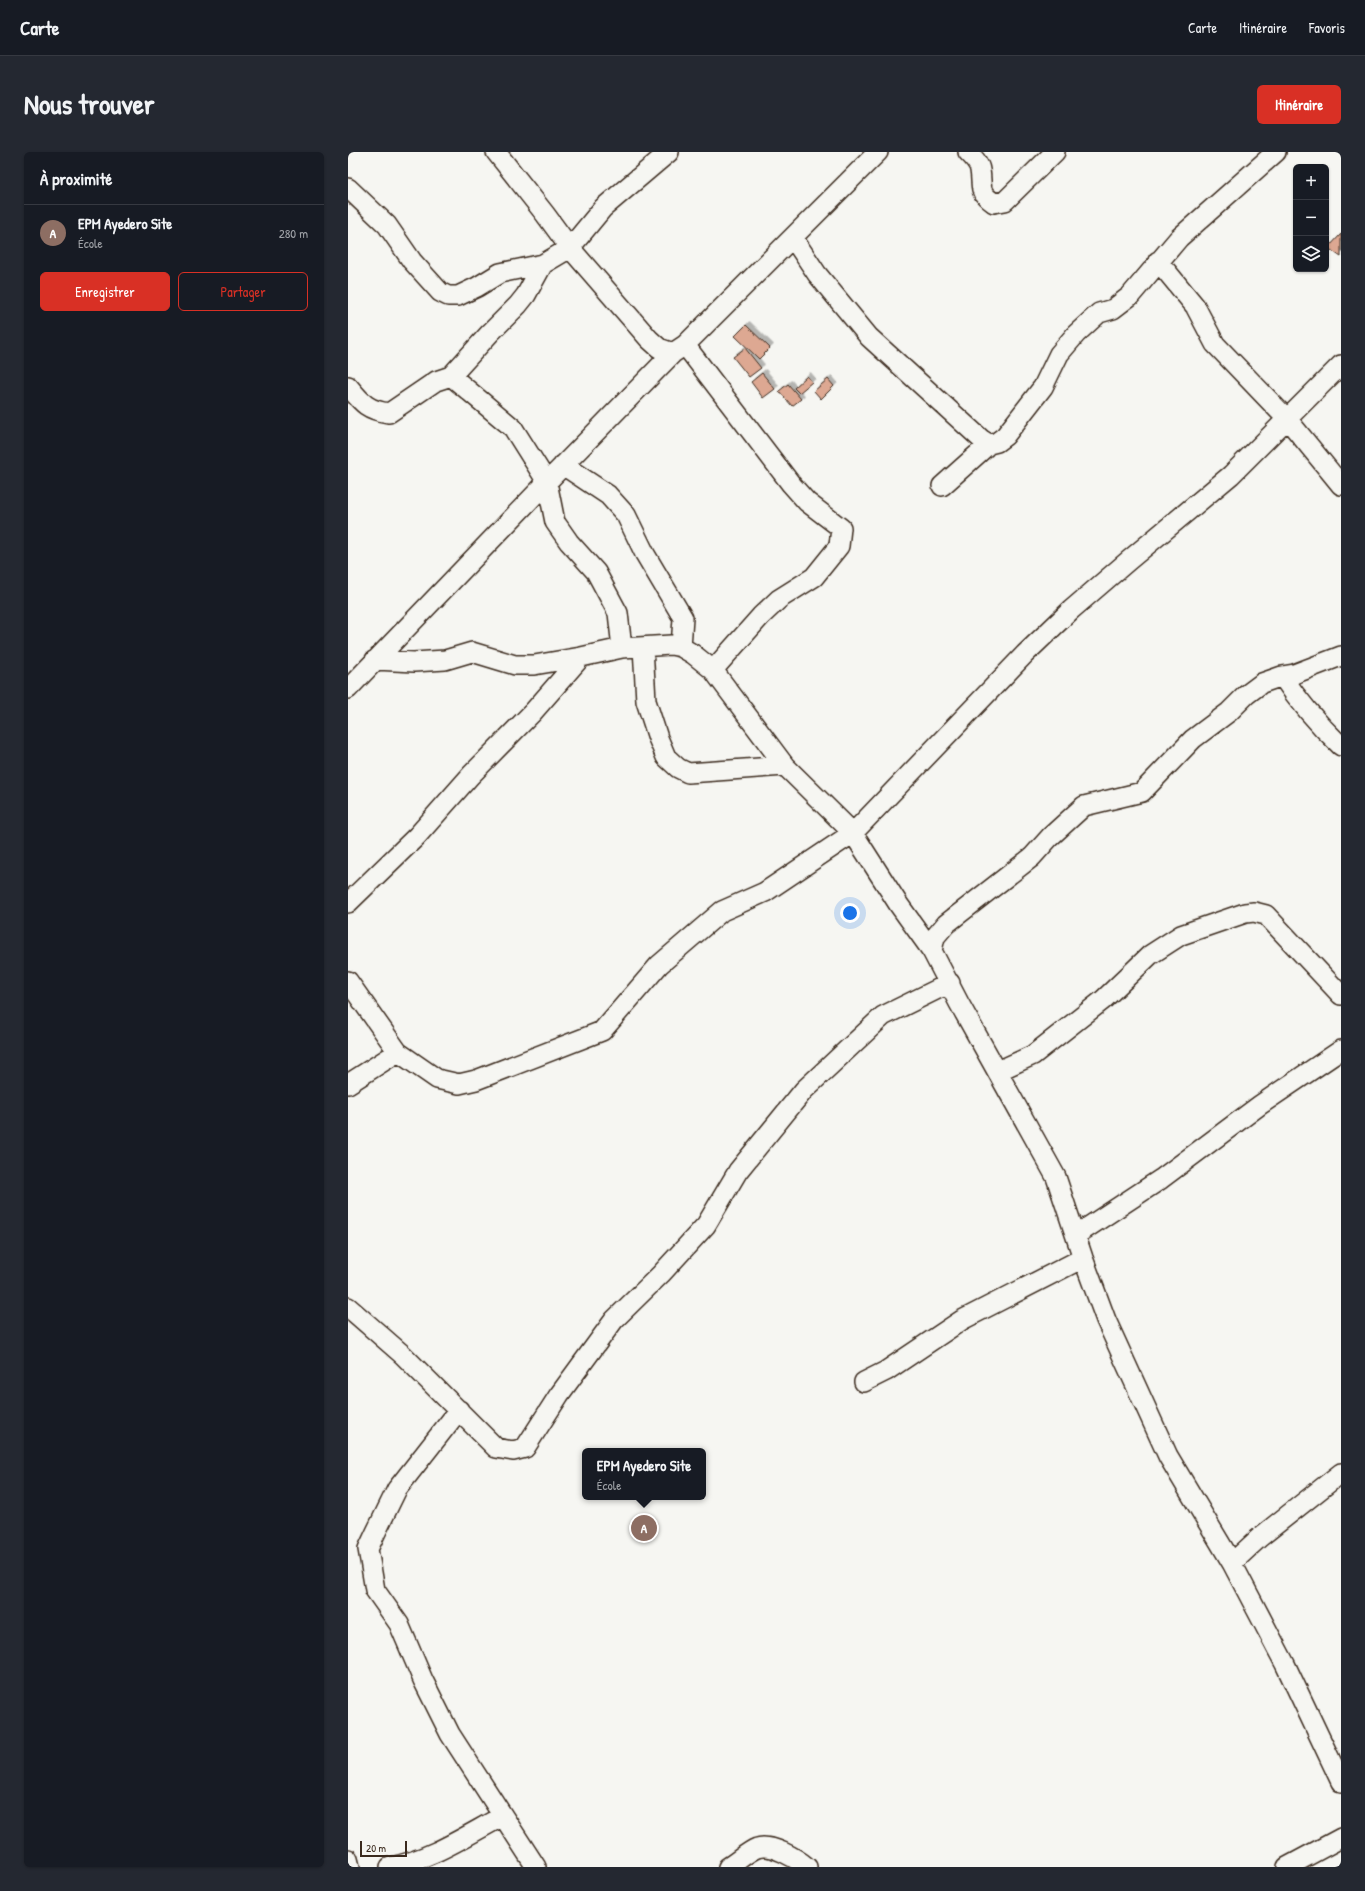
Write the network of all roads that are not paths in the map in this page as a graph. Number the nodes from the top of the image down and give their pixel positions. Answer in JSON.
{"nodes":[{"id":1,"x":496,"y":152,"type":"edge"},
{"id":2,"x":669,"y":152,"type":"edge"},
{"id":3,"x":878,"y":152,"type":"edge"},
{"id":4,"x":968,"y":152,"type":"edge"},
{"id":5,"x":1055,"y":152,"type":"edge"},
{"id":6,"x":1276,"y":152,"type":"edge"},
{"id":7,"x":348,"y":188,"type":"edge"},
{"id":8,"x":793,"y":238,"type":"junction"},
{"id":9,"x":570,"y":248,"type":"junction"},
{"id":10,"x":1158,"y":261,"type":"junction"},
{"id":11,"x":543,"y":264,"type":"junction"},
{"id":12,"x":679,"y":349,"type":"junction"},
{"id":13,"x":1341,"y":365,"type":"edge"},
{"id":14,"x":451,"y":376,"type":"junction"},
{"id":15,"x":348,"y":386,"type":"edge"},
{"id":16,"x":1288,"y":420,"type":"junction"},
{"id":17,"x":989,"y":444,"type":"junction"},
{"id":18,"x":563,"y":464,"type":"junction"},
{"id":19,"x":546,"y":482,"type":"junction"},
{"id":20,"x":1341,"y":485,"type":"edge"},
{"id":21,"x":942,"y":486,"type":"dead end"},
{"id":22,"x":643,"y":647,"type":"junction"},
{"id":23,"x":681,"y":647,"type":"junction"},
{"id":24,"x":622,"y":648,"type":"junction"},
{"id":25,"x":1341,"y":656,"type":"edge"},
{"id":26,"x":581,"y":657,"type":"junction"},
{"id":27,"x":375,"y":660,"type":"junction"},
{"id":28,"x":713,"y":670,"type":"junction"},
{"id":29,"x":1282,"y":676,"type":"junction"},
{"id":30,"x":348,"y":689,"type":"edge"},
{"id":31,"x":1341,"y":746,"type":"edge"},
{"id":32,"x":784,"y":766,"type":"junction"},
{"id":33,"x":854,"y":833,"type":"junction"},
{"id":34,"x":348,"y":903,"type":"edge"},
{"id":35,"x":932,"y":951,"type":"junction"},
{"id":36,"x":348,"y":981,"type":"edge"},
{"id":37,"x":950,"y":983,"type":"junction"},
{"id":38,"x":1341,"y":995,"type":"edge"},
{"id":39,"x":1341,"y":1050,"type":"edge"},
{"id":40,"x":398,"y":1052,"type":"junction"},
{"id":41,"x":998,"y":1071,"type":"junction"},
{"id":42,"x":348,"y":1084,"type":"edge"},
{"id":43,"x":1076,"y":1235,"type":"junction"},
{"id":44,"x":1083,"y":1258,"type":"junction"},
{"id":45,"x":348,"y":1307,"type":"edge"},
{"id":46,"x":864,"y":1382,"type":"dead end"},
{"id":47,"x":459,"y":1410,"type":"junction"},
{"id":48,"x":1341,"y":1473,"type":"edge"},
{"id":49,"x":1232,"y":1564,"type":"junction"},
{"id":50,"x":1341,"y":1782,"type":"edge"},
{"id":51,"x":503,"y":1816,"type":"junction"},
{"id":52,"x":1341,"y":1838,"type":"edge"},
{"id":53,"x":348,"y":1859,"type":"edge"},
{"id":54,"x":350,"y":1867,"type":"edge"},
{"id":55,"x":390,"y":1867,"type":"edge"},
{"id":56,"x":536,"y":1867,"type":"edge"},
{"id":57,"x":728,"y":1867,"type":"edge"},
{"id":58,"x":807,"y":1867,"type":"edge"},
{"id":59,"x":1287,"y":1867,"type":"edge"}],
"edges":[{"from":1,"to":9,"type":"street"},
{"from":2,"to":9,"type":"street"},
{"from":3,"to":8,"type":"street"},
{"from":4,"to":5,"type":"street"},
{"from":6,"to":10,"type":"street"},
{"from":7,"to":11,"type":"street"},
{"from":8,"to":12,"type":"street"},
{"from":8,"to":17,"type":"street"},
{"from":9,"to":11,"type":"street"},
{"from":9,"to":12,"type":"street"},
{"from":10,"to":16,"type":"street"},
{"from":10,"to":17,"type":"street"},
{"from":11,"to":14,"type":"street"},
{"from":12,"to":18,"type":"street"},
{"from":12,"to":28,"type":"street"},
{"from":13,"to":16,"type":"street"},
{"from":14,"to":15,"type":"street"},
{"from":14,"to":19,"type":"street"},
{"from":16,"to":20,"type":"street"},
{"from":16,"to":33,"type":"street"},
{"from":17,"to":21,"type":"street"},
{"from":18,"to":19,"type":"street"},
{"from":18,"to":23,"type":"street"},
{"from":19,"to":24,"type":"street"},
{"from":19,"to":27,"type":"street"},
{"from":22,"to":23,"type":"street"},
{"from":22,"to":24,"type":"street"},
{"from":22,"to":32,"type":"street"},
{"from":23,"to":28,"type":"street"},
{"from":24,"to":26,"type":"street"},
{"from":25,"to":29,"type":"street"},
{"from":26,"to":27,"type":"street"},
{"from":26,"to":34,"type":"street"},
{"from":27,"to":30,"type":"street"},
{"from":28,"to":32,"type":"street"},
{"from":29,"to":31,"type":"street"},
{"from":29,"to":35,"type":"street"},
{"from":32,"to":33,"type":"street"},
{"from":33,"to":35,"type":"street"},
{"from":33,"to":40,"type":"street"},
{"from":35,"to":37,"type":"street"},
{"from":36,"to":40,"type":"street"},
{"from":37,"to":41,"type":"street"},
{"from":37,"to":47,"type":"street"},
{"from":38,"to":41,"type":"street"},
{"from":39,"to":43,"type":"street"},
{"from":40,"to":42,"type":"street"},
{"from":41,"to":43,"type":"street"},
{"from":43,"to":44,"type":"street"},
{"from":44,"to":46,"type":"street"},
{"from":44,"to":49,"type":"street"},
{"from":45,"to":47,"type":"street"},
{"from":47,"to":51,"type":"street"},
{"from":48,"to":49,"type":"street"},
{"from":49,"to":50,"type":"street"},
{"from":51,"to":55,"type":"street"},
{"from":51,"to":56,"type":"street"},
{"from":52,"to":59,"type":"street"},
{"from":53,"to":54,"type":"street"},
{"from":57,"to":58,"type":"street"}]}
